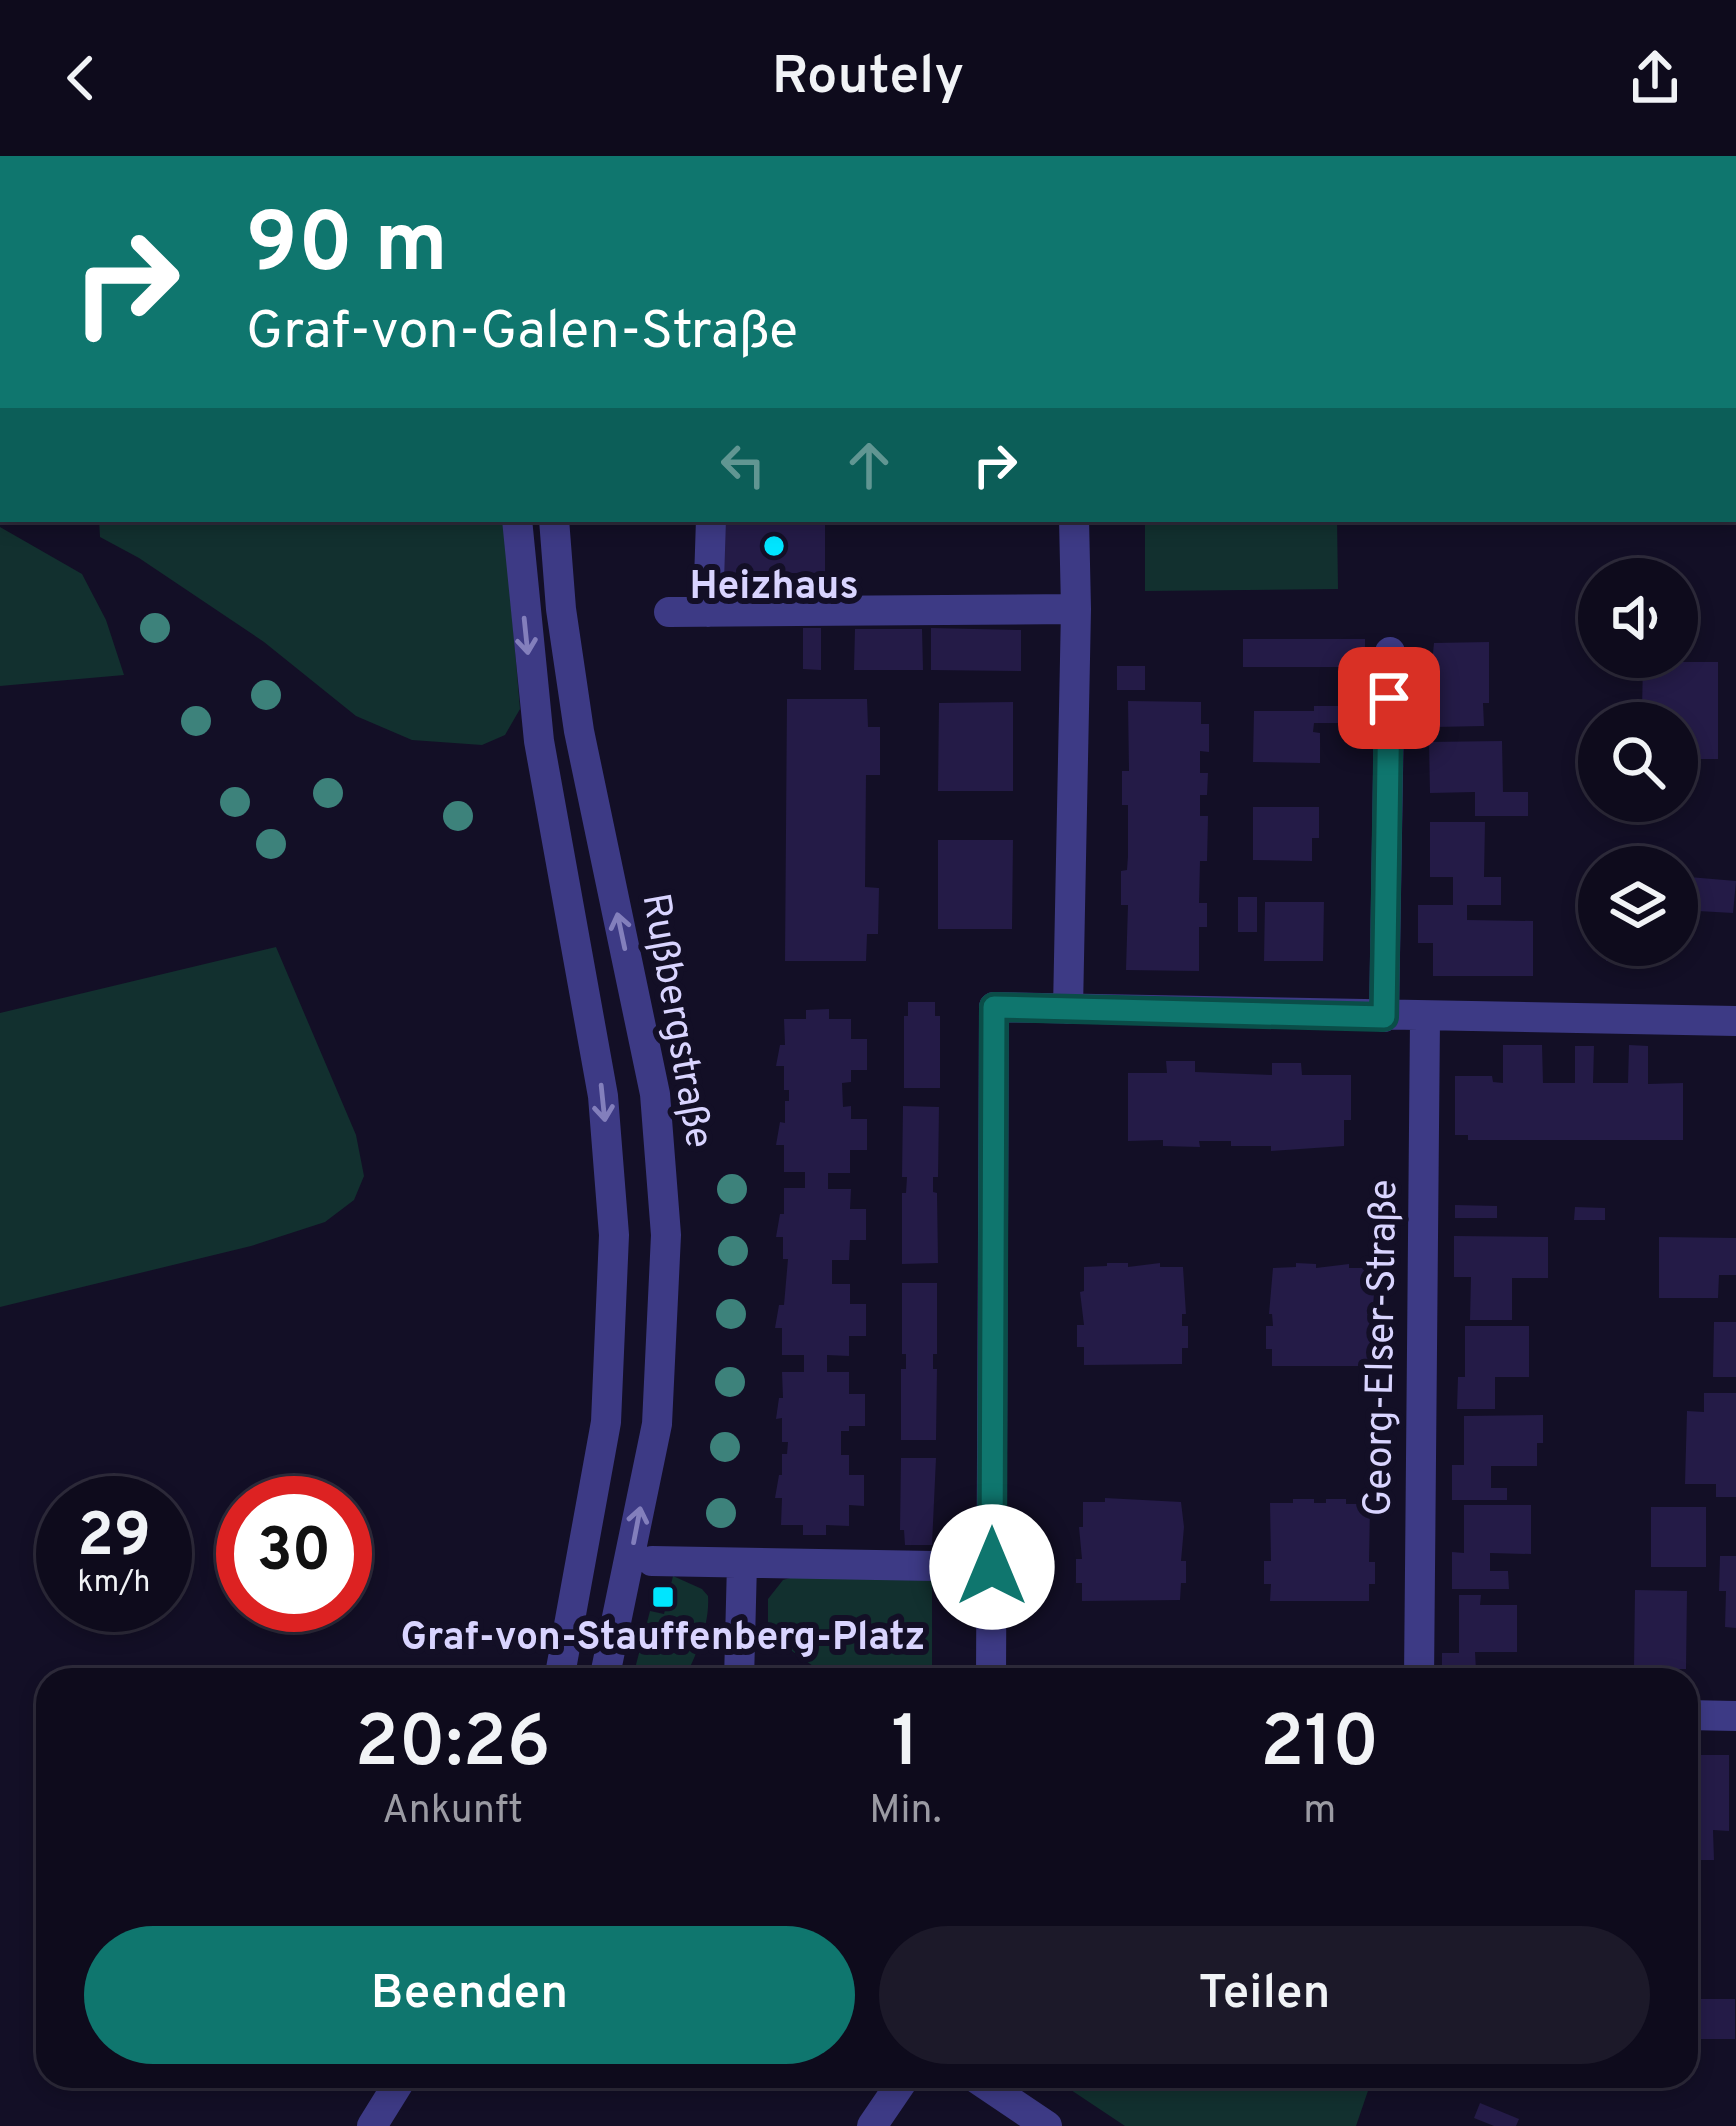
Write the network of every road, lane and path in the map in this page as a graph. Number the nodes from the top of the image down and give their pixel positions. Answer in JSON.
{"nodes":[{"id":1,"x":518,"y":522,"type":"edge"},
{"id":2,"x":554,"y":522,"type":"edge"},
{"id":3,"x":711,"y":522,"type":"edge"},
{"id":4,"x":1074,"y":522,"type":"edge"},
{"id":5,"x":1076,"y":609,"type":"junction"},
{"id":6,"x":669,"y":612,"type":"dead end"},
{"id":7,"x":708,"y":612,"type":"junction"},
{"id":8,"x":1390,"y":652,"type":"dead end"},
{"id":9,"x":1068,"y":1009,"type":"junction"},
{"id":10,"x":1384,"y":1017,"type":"junction"},
{"id":11,"x":1425,"y":1018,"type":"junction"},
{"id":12,"x":1736,"y":1022,"type":"edge"},
{"id":13,"x":652,"y":1561,"type":"dead end"},
{"id":14,"x":742,"y":1563,"type":"junction"},
{"id":15,"x":992,"y":1567,"type":"junction"},
{"id":16,"x":562,"y":1668,"type":"edge"},
{"id":17,"x":606,"y":1668,"type":"edge"},
{"id":18,"x":739,"y":1668,"type":"edge"},
{"id":19,"x":991,"y":1668,"type":"edge"},
{"id":20,"x":1419,"y":1668,"type":"edge"},
{"id":21,"x":1698,"y":1714,"type":"edge"},
{"id":22,"x":1736,"y":1716,"type":"edge"},
{"id":23,"x":396,"y":2088,"type":"edge"},
{"id":24,"x":898,"y":2088,"type":"edge"},
{"id":25,"x":991,"y":2088,"type":"edge"},
{"id":26,"x":372,"y":2126,"type":"edge"},
{"id":27,"x":872,"y":2126,"type":"edge"},
{"id":28,"x":1047,"y":2126,"type":"edge"}],
"edges":[{"from":1,"to":16,"type":"street","one_way":true},
{"from":17,"to":2,"type":"street","name":"Rußbergstraße","one_way":true},
{"from":3,"to":7,"type":"street"},
{"from":4,"to":5,"type":"street"},
{"from":5,"to":7,"type":"street"},
{"from":5,"to":9,"type":"street"},
{"from":6,"to":7,"type":"street"},
{"from":8,"to":10,"type":"street"},
{"from":9,"to":10,"type":"street"},
{"from":9,"to":15,"type":"street"},
{"from":10,"to":11,"type":"street"},
{"from":11,"to":12,"type":"street"},
{"from":11,"to":20,"type":"street","name":"Georg-Elser-Straße"},
{"from":13,"to":14,"type":"street"},
{"from":14,"to":15,"type":"street"},
{"from":14,"to":18,"type":"street"},
{"from":15,"to":19,"type":"street"},
{"from":21,"to":22,"type":"street"},
{"from":23,"to":26,"type":"street"},
{"from":24,"to":27,"type":"street"},
{"from":25,"to":28,"type":"street"}]}
